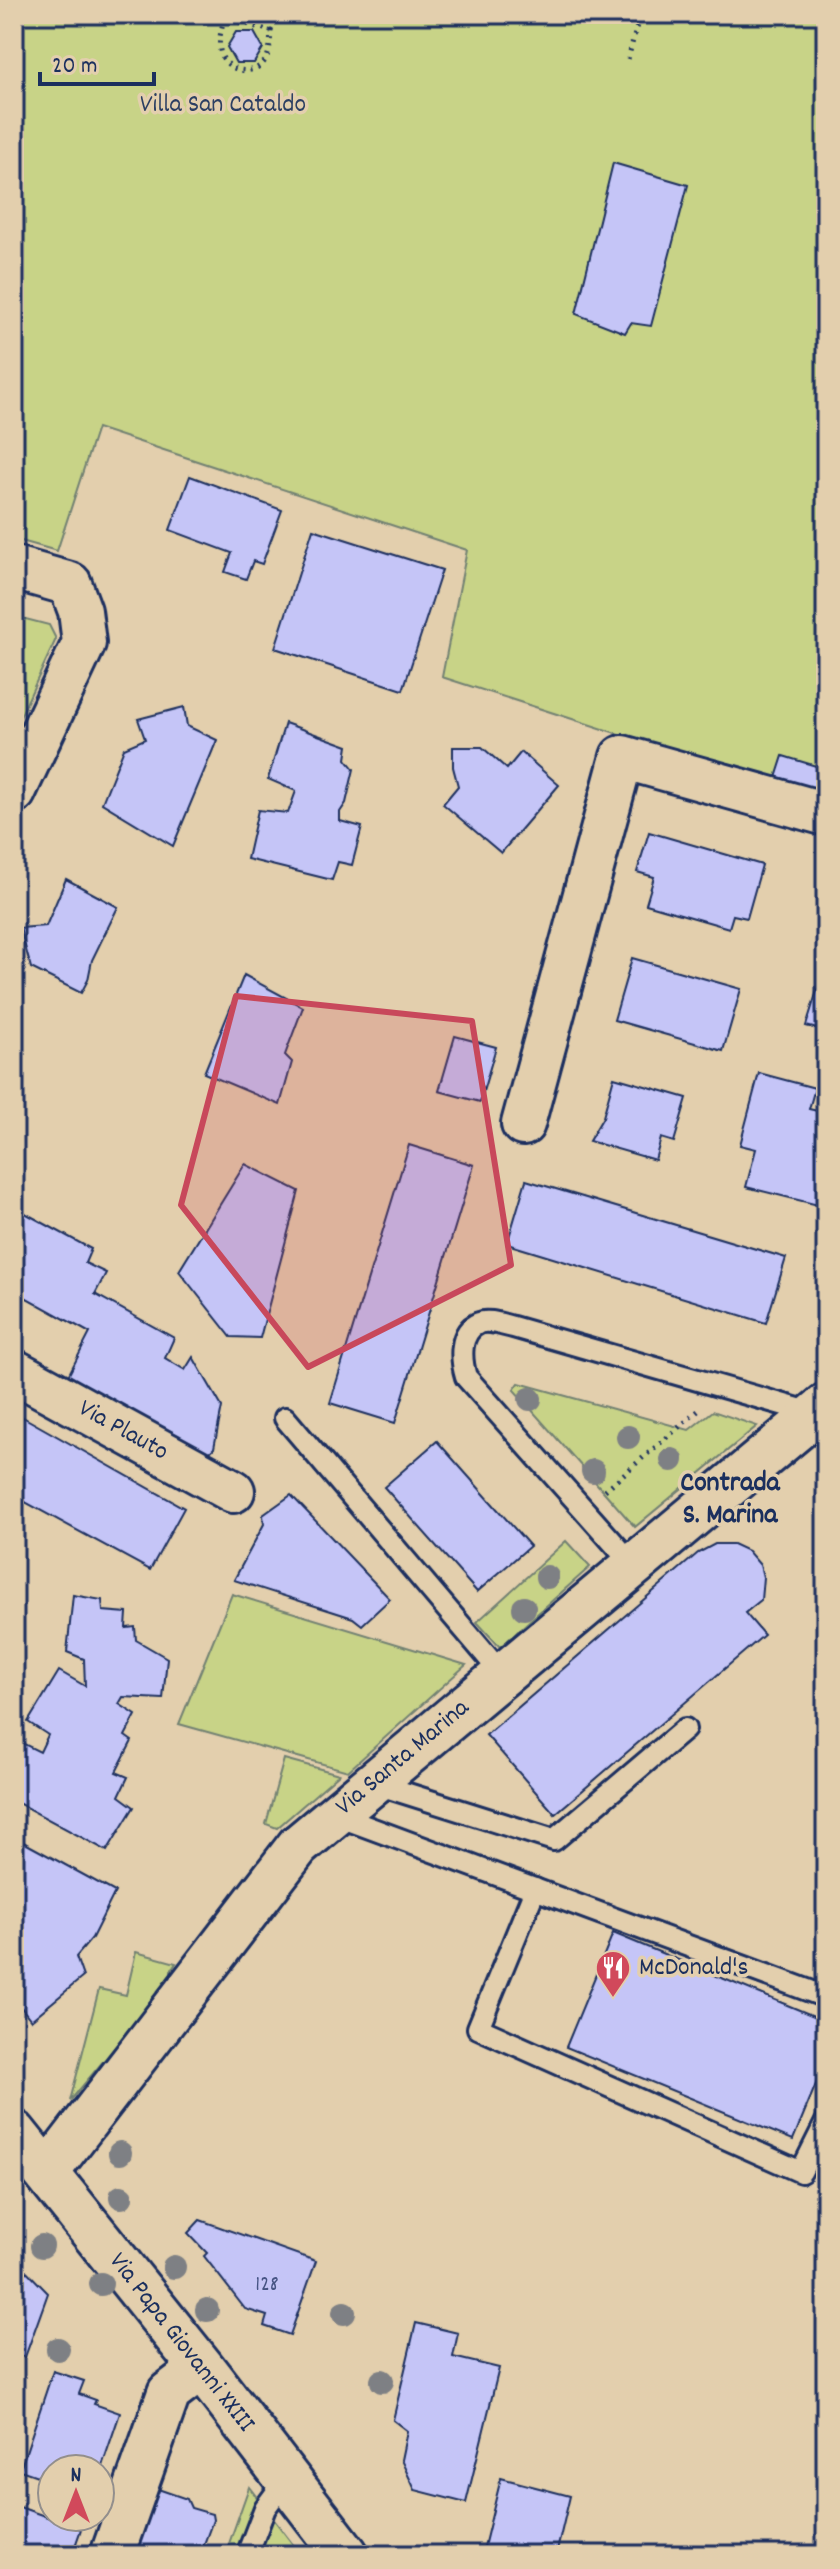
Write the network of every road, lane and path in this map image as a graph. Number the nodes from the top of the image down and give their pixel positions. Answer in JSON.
{"nodes":[{"id":1,"x":207,"y":14,"type":"edge"},
{"id":2,"x":275,"y":14,"type":"edge"},
{"id":3,"x":640,"y":14,"type":"edge"},
{"id":4,"x":225,"y":16,"type":"edge"},
{"id":5,"x":271,"y":31,"type":"junction"},
{"id":6,"x":628,"y":59,"type":"dead end"},
{"id":7,"x":14,"y":568,"type":"edge"},
{"id":8,"x":14,"y":792,"type":"edge"},
{"id":9,"x":826,"y":814,"type":"edge"},
{"id":10,"x":523,"y":1124,"type":"dead end"},
{"id":11,"x":14,"y":1371,"type":"edge"},
{"id":12,"x":724,"y":1388,"type":"junction"},
{"id":13,"x":821,"y":1410,"type":"edge"},
{"id":14,"x":285,"y":1418,"type":"dead end"},
{"id":15,"x":233,"y":1491,"type":"dead end"},
{"id":16,"x":582,"y":1508,"type":"junction"},
{"id":17,"x":634,"y":1566,"type":"junction"},
{"id":18,"x":503,"y":1675,"type":"junction"},
{"id":19,"x":685,"y":1729,"type":"dead end"},
{"id":20,"x":373,"y":1783,"type":"junction"},
{"id":21,"x":335,"y":1815,"type":"junction"},
{"id":22,"x":535,"y":1889,"type":"junction"},
{"id":23,"x":826,"y":1997,"type":"edge"},
{"id":24,"x":826,"y":2122,"type":"edge"},
{"id":25,"x":15,"y":2136,"type":"edge"},
{"id":26,"x":47,"y":2173,"type":"junction"},
{"id":27,"x":202,"y":2368,"type":"junction"},
{"id":28,"x":287,"y":2478,"type":"junction"},
{"id":29,"x":112,"y":2555,"type":"edge"},
{"id":30,"x":247,"y":2555,"type":"edge"},
{"id":31,"x":346,"y":2555,"type":"edge"}],
"edges":[{"from":1,"to":4,"type":"path"},
{"from":2,"to":5,"type":"path"},
{"from":3,"to":6,"type":"path"},
{"from":4,"to":5,"type":"path"},
{"from":4,"to":5,"type":"path"},
{"from":7,"to":8,"type":"street"},
{"from":9,"to":10,"type":"street"},
{"from":11,"to":15,"type":"street","name":"Via Plauto"},
{"from":12,"to":13,"type":"lane"},
{"from":12,"to":16,"type":"path"},
{"from":12,"to":16,"type":"lane"},
{"from":13,"to":17,"type":"street","name":"Via Santa Marina"},
{"from":14,"to":18,"type":"lane"},
{"from":16,"to":17,"type":"lane"},
{"from":17,"to":18,"type":"street","name":"Via Santa Marina"},
{"from":18,"to":20,"type":"street","name":"Via Santa Marina"},
{"from":19,"to":20,"type":"lane"},
{"from":20,"to":21,"type":"street","name":"Via Santa Marina"},
{"from":21,"to":22,"type":"lane"},
{"from":21,"to":26,"type":"street","name":"Via Santa Marina"},
{"from":22,"to":23,"type":"lane"},
{"from":22,"to":24,"type":"lane"},
{"from":25,"to":26,"type":"street","name":"Via Papa Giovanni XXIII"},
{"from":26,"to":27,"type":"street","name":"Via Papa Giovanni XXIII"},
{"from":27,"to":28,"type":"street","name":"Via Papa Giovanni XXIII"},
{"from":27,"to":29,"type":"street"},
{"from":28,"to":30,"type":"lane"},
{"from":28,"to":31,"type":"street","name":"Via Papa Giovanni XXIII"}]}
